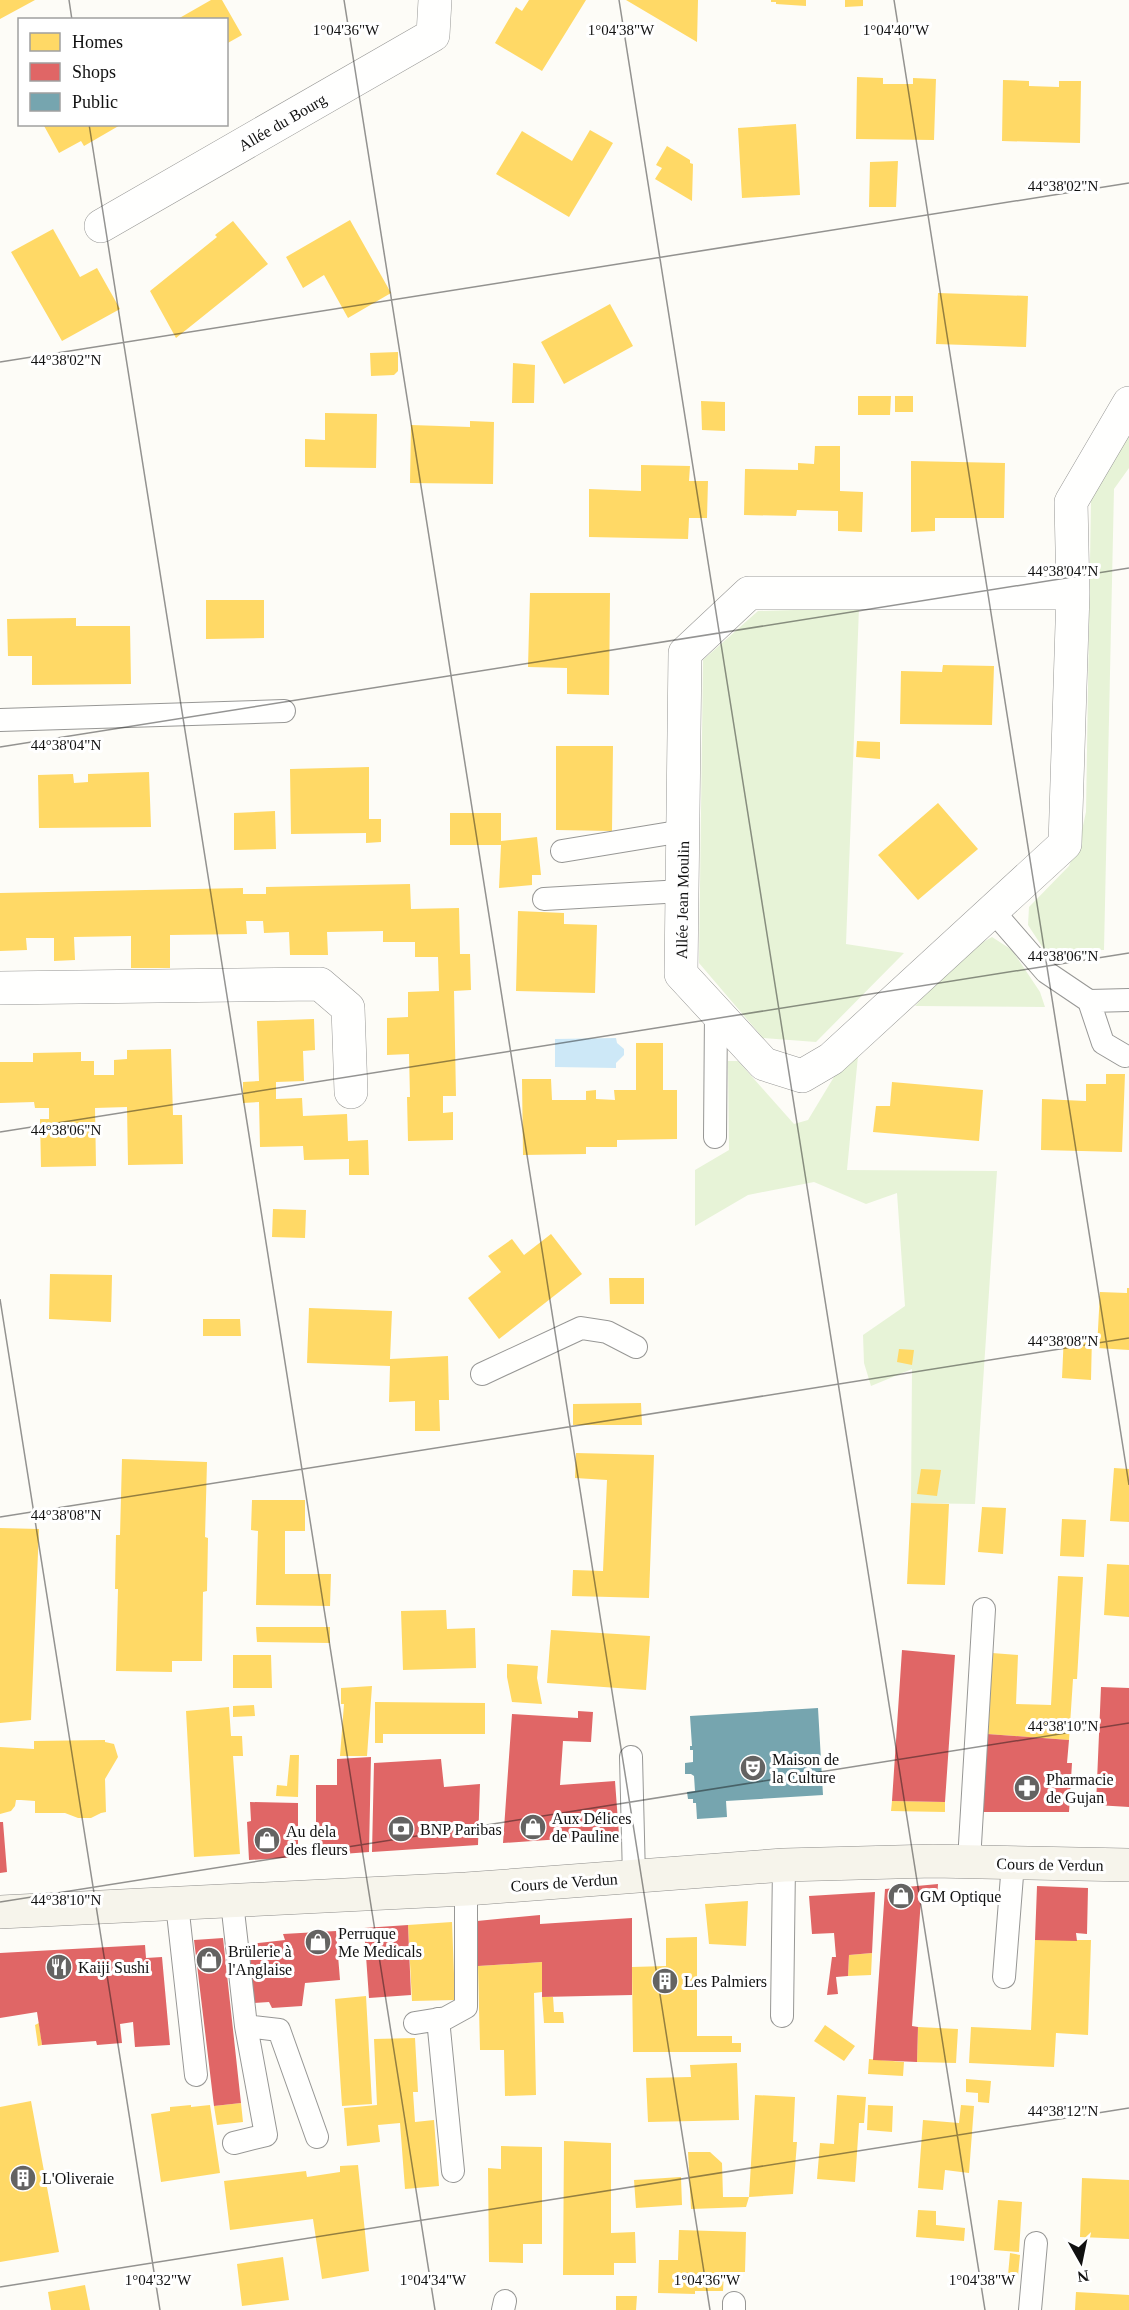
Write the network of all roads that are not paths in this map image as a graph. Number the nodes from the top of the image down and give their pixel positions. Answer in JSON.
{"nodes":[{"id":1,"x":435,"y":0,"type":"edge"},
{"id":2,"x":101,"y":226,"type":"dead end"},
{"id":3,"x":1129,"y":403,"type":"edge"},
{"id":4,"x":1073,"y":593,"type":"junction"},
{"id":5,"x":284,"y":711,"type":"dead end"},
{"id":6,"x":0,"y":720,"type":"edge"},
{"id":7,"x":683,"y":831,"type":"junction"},
{"id":8,"x":562,"y":851,"type":"dead end"},
{"id":9,"x":682,"y":891,"type":"junction"},
{"id":10,"x":544,"y":899,"type":"dead end"},
{"id":11,"x":993,"y":911,"type":"junction"},
{"id":12,"x":0,"y":988,"type":"edge"},
{"id":13,"x":1129,"y":1000,"type":"edge"},
{"id":14,"x":1089,"y":1001,"type":"junction"},
{"id":15,"x":716,"y":1012,"type":"junction"},
{"id":16,"x":1125,"y":1056,"type":"dead end"},
{"id":17,"x":351,"y":1092,"type":"dead end"},
{"id":18,"x":715,"y":1137,"type":"dead end"},
{"id":19,"x":636,"y":1347,"type":"dead end"},
{"id":20,"x":482,"y":1374,"type":"dead end"},
{"id":21,"x":984,"y":1609,"type":"dead end"},
{"id":22,"x":631,"y":1757,"type":"dead end"},
{"id":23,"x":969,"y":1861,"type":"junction"},
{"id":24,"x":1013,"y":1863,"type":"junction"},
{"id":25,"x":784,"y":1865,"type":"junction"},
{"id":26,"x":1129,"y":1865,"type":"edge"},
{"id":27,"x":634,"y":1877,"type":"junction"},
{"id":28,"x":466,"y":1889,"type":"junction"},
{"id":29,"x":232,"y":1902,"type":"junction"},
{"id":30,"x":177,"y":1904,"type":"junction"},
{"id":31,"x":0,"y":1912,"type":"edge"},
{"id":32,"x":1004,"y":1977,"type":"dead end"},
{"id":33,"x":782,"y":2016,"type":"dead end"},
{"id":34,"x":438,"y":2019,"type":"junction"},
{"id":35,"x":415,"y":2023,"type":"dead end"},
{"id":36,"x":246,"y":2026,"type":"junction"},
{"id":37,"x":196,"y":2075,"type":"dead end"},
{"id":38,"x":317,"y":2137,"type":"dead end"},
{"id":39,"x":234,"y":2144,"type":"dead end"},
{"id":40,"x":453,"y":2171,"type":"dead end"},
{"id":41,"x":1036,"y":2243,"type":"dead end"},
{"id":42,"x":1030,"y":2310,"type":"edge"}],
"edges":[{"from":1,"to":2,"type":"street","name":"Allée du Bourg"},
{"from":3,"to":4,"type":"street","name":"Allée Jean Moulin"},
{"from":4,"to":7,"type":"street","name":"Allée Jean Moulin"},
{"from":4,"to":11,"type":"street","name":"Allée Jean Moulin"},
{"from":5,"to":6,"type":"lane"},
{"from":7,"to":8,"type":"lane"},
{"from":7,"to":9,"type":"street","name":"Allée Jean Moulin"},
{"from":9,"to":10,"type":"lane"},
{"from":9,"to":15,"type":"street","name":"Allée Jean Moulin"},
{"from":11,"to":14,"type":"lane"},
{"from":11,"to":15,"type":"street","name":"Allée Jean Moulin"},
{"from":12,"to":17,"type":"street"},
{"from":13,"to":14,"type":"lane"},
{"from":14,"to":16,"type":"lane"},
{"from":15,"to":18,"type":"lane"},
{"from":19,"to":20,"type":"lane"},
{"from":21,"to":23,"type":"lane"},
{"from":22,"to":27,"type":"lane"},
{"from":23,"to":24,"type":"main road","name":"Cours de Verdun"},
{"from":23,"to":25,"type":"main road","name":"Cours de Verdun"},
{"from":24,"to":26,"type":"main road","name":"Cours de Verdun"},
{"from":24,"to":32,"type":"lane"},
{"from":25,"to":27,"type":"main road","name":"Cours de Verdun"},
{"from":25,"to":33,"type":"lane"},
{"from":27,"to":28,"type":"main road","name":"Cours de Verdun"},
{"from":28,"to":29,"type":"main road","name":"Cours de Verdun"},
{"from":28,"to":34,"type":"lane"},
{"from":29,"to":30,"type":"main road","name":"Cours de Verdun"},
{"from":29,"to":36,"type":"lane"},
{"from":30,"to":31,"type":"main road","name":"Cours de Verdun"},
{"from":30,"to":37,"type":"lane"},
{"from":34,"to":35,"type":"lane"},
{"from":34,"to":40,"type":"lane"},
{"from":36,"to":38,"type":"lane"},
{"from":36,"to":39,"type":"lane"},
{"from":41,"to":42,"type":"lane"}]}
